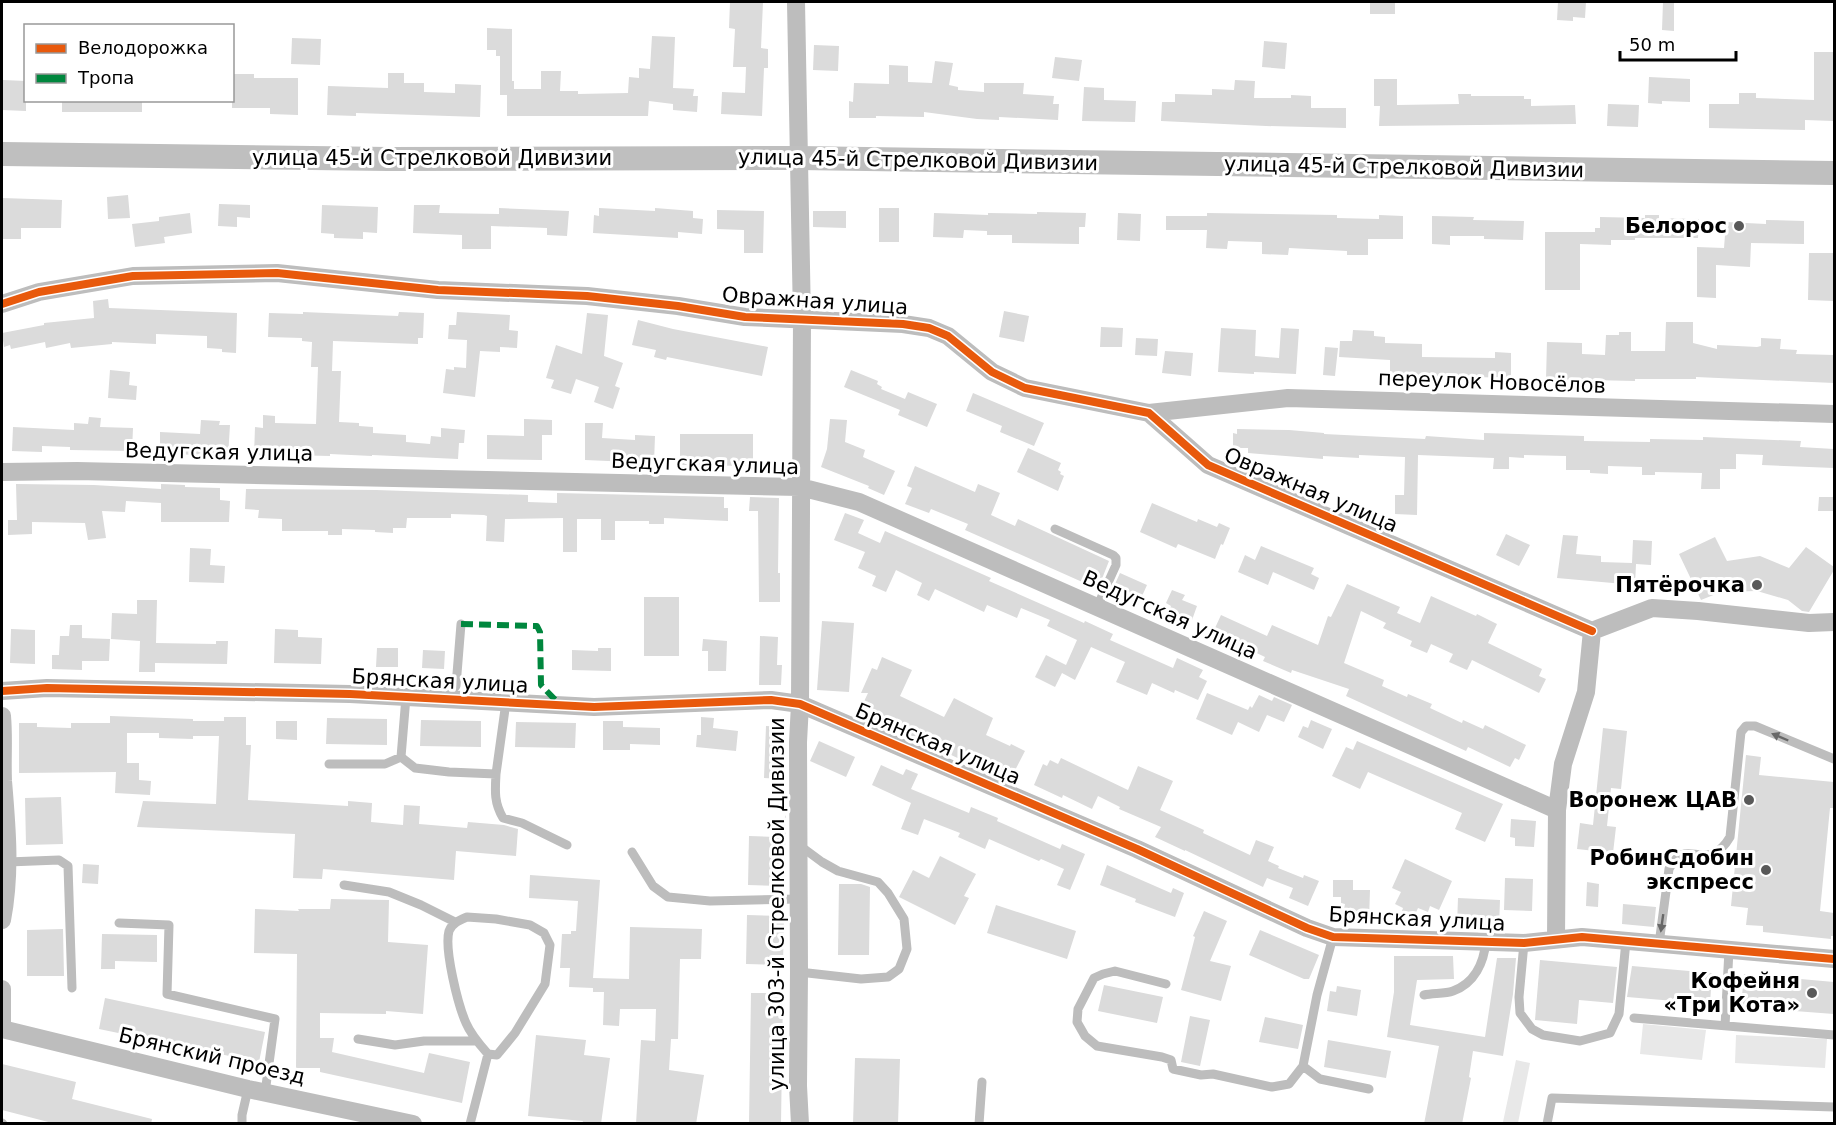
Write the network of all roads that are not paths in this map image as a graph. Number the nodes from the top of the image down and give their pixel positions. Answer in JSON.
{"nodes":[{"id":1,"x":796,"y":2,"type":"edge"},
{"id":2,"x":2,"y":154,"type":"edge"},
{"id":3,"x":799,"y":158,"type":"junction"},
{"id":4,"x":1834,"y":173,"type":"edge"},
{"id":5,"x":2,"y":304,"type":"edge"},
{"id":6,"x":802,"y":320,"type":"junction"},
{"id":7,"x":1149,"y":413,"type":"junction"},
{"id":8,"x":1834,"y":414,"type":"edge"},
{"id":9,"x":2,"y":472,"type":"edge"},
{"id":10,"x":800,"y":487,"type":"junction"},
{"id":11,"x":1055,"y":529,"type":"dead end"},
{"id":12,"x":1097,"y":607,"type":"junction"},
{"id":13,"x":1834,"y":622,"type":"edge"},
{"id":14,"x":461,"y":624,"type":"dead end"},
{"id":15,"x":1593,"y":631,"type":"junction"},
{"id":16,"x":2,"y":691,"type":"edge"},
{"id":17,"x":405,"y":697,"type":"junction"},
{"id":18,"x":442,"y":699,"type":"junction"},
{"id":19,"x":506,"y":702,"type":"junction"},
{"id":20,"x":800,"y":704,"type":"junction"},
{"id":21,"x":2,"y":716,"type":"edge"},
{"id":22,"x":401,"y":756,"type":"junction"},
{"id":23,"x":1834,"y":759,"type":"edge"},
{"id":24,"x":329,"y":764,"type":"dead end"},
{"id":25,"x":496,"y":774,"type":"junction"},
{"id":26,"x":1557,"y":810,"type":"junction"},
{"id":27,"x":567,"y":844,"type":"dead end"},
{"id":28,"x":799,"y":845,"type":"junction"},
{"id":29,"x":632,"y":852,"type":"dead end"},
{"id":30,"x":8,"y":862,"type":"junction"},
{"id":31,"x":344,"y":885,"type":"dead end"},
{"id":32,"x":799,"y":899,"type":"junction"},
{"id":33,"x":2,"y":920,"type":"edge"},
{"id":34,"x":455,"y":922,"type":"junction"},
{"id":35,"x":119,"y":923,"type":"dead end"},
{"id":36,"x":1333,"y":937,"type":"junction"},
{"id":37,"x":1556,"y":939,"type":"junction"},
{"id":38,"x":1486,"y":941,"type":"junction"},
{"id":39,"x":1626,"y":941,"type":"junction"},
{"id":40,"x":1524,"y":943,"type":"junction"},
{"id":41,"x":1659,"y":944,"type":"junction"},
{"id":42,"x":1729,"y":950,"type":"junction"},
{"id":43,"x":1834,"y":959,"type":"edge"},
{"id":44,"x":799,"y":972,"type":"junction"},
{"id":45,"x":1166,"y":984,"type":"dead end"},
{"id":46,"x":72,"y":988,"type":"dead end"},
{"id":47,"x":2,"y":989,"type":"edge"},
{"id":48,"x":1424,"y":995,"type":"dead end"},
{"id":49,"x":1634,"y":1018,"type":"dead end"},
{"id":50,"x":1725,"y":1026,"type":"junction"},
{"id":51,"x":2,"y":1029,"type":"edge"},
{"id":52,"x":1834,"y":1035,"type":"edge"},
{"id":53,"x":358,"y":1039,"type":"dead end"},
{"id":54,"x":476,"y":1041,"type":"junction"},
{"id":55,"x":488,"y":1054,"type":"junction"},
{"id":56,"x":1303,"y":1066,"type":"junction"},
{"id":57,"x":982,"y":1082,"type":"dead end"},
{"id":58,"x":1368,"y":1089,"type":"dead end"},
{"id":59,"x":256,"y":1091,"type":"junction"},
{"id":60,"x":1834,"y":1107,"type":"edge"},
{"id":61,"x":242,"y":1124,"type":"edge"},
{"id":62,"x":412,"y":1124,"type":"edge"},
{"id":63,"x":470,"y":1124,"type":"edge"},
{"id":64,"x":800,"y":1124,"type":"edge"},
{"id":65,"x":979,"y":1124,"type":"edge"},
{"id":66,"x":1547,"y":1124,"type":"edge"}],
"edges":[{"from":1,"to":3,"type":"street","name":"улица 303-й Стрелковой Дивизии"},
{"from":2,"to":3,"type":"main road","name":"улица 45-й Стрелковой Дивизии"},
{"from":3,"to":4,"type":"main road","name":"улица 45-й Стрелковой Дивизии"},
{"from":3,"to":6,"type":"street","name":"улица 303-й Стрелковой Дивизии"},
{"from":5,"to":6,"type":"street","name":"Овражная улица"},
{"from":6,"to":7,"type":"street","name":"Овражная улица"},
{"from":6,"to":10,"type":"street","name":"улица 303-й Стрелковой Дивизии"},
{"from":7,"to":8,"type":"street","name":"переулок Новосёлов"},
{"from":7,"to":15,"type":"street","name":"Овражная улица"},
{"from":9,"to":10,"type":"street","name":"Ведугская улица"},
{"from":10,"to":12,"type":"street","name":"Ведугская улица"},
{"from":10,"to":20,"type":"street","name":"улица 303-й Стрелковой Дивизии"},
{"from":11,"to":12,"type":"lane"},
{"from":12,"to":26,"type":"street","name":"Ведугская улица"},
{"from":13,"to":15,"type":"street"},
{"from":14,"to":18,"type":"lane"},
{"from":15,"to":26,"type":"street"},
{"from":16,"to":17,"type":"street","name":"Брянская улица"},
{"from":17,"to":18,"type":"street","name":"Брянская улица"},
{"from":17,"to":22,"type":"lane"},
{"from":18,"to":19,"type":"street","name":"Брянская улица"},
{"from":19,"to":20,"type":"street","name":"Брянская улица"},
{"from":19,"to":25,"type":"lane"},
{"from":20,"to":28,"type":"street","name":"улица 303-й Стрелковой Дивизии"},
{"from":20,"to":36,"type":"street","name":"Брянская улица"},
{"from":21,"to":30,"type":"street"},
{"from":22,"to":24,"type":"lane"},
{"from":22,"to":25,"type":"lane"},
{"from":23,"to":41,"type":"lane","one_way":true},
{"from":25,"to":27,"type":"lane"},
{"from":26,"to":37,"type":"street"},
{"from":28,"to":32,"type":"street","name":"улица 303-й Стрелковой Дивизии"},
{"from":28,"to":44,"type":"lane"},
{"from":29,"to":32,"type":"lane"},
{"from":30,"to":33,"type":"street"},
{"from":30,"to":46,"type":"lane"},
{"from":31,"to":34,"type":"lane"},
{"from":32,"to":44,"type":"street","name":"улица 303-й Стрелковой Дивизии"},
{"from":34,"to":54,"type":"lane"},
{"from":34,"to":55,"type":"lane"},
{"from":35,"to":59,"type":"lane"},
{"from":36,"to":38,"type":"street","name":"Брянская улица"},
{"from":36,"to":56,"type":"lane"},
{"from":37,"to":39,"type":"street","name":"Брянская улица"},
{"from":37,"to":40,"type":"street","name":"Брянская улица"},
{"from":38,"to":40,"type":"street","name":"Брянская улица"},
{"from":38,"to":48,"type":"lane"},
{"from":39,"to":40,"type":"lane"},
{"from":39,"to":41,"type":"street","name":"Брянская улица"},
{"from":41,"to":42,"type":"street","name":"Брянская улица"},
{"from":42,"to":43,"type":"street","name":"Брянская улица"},
{"from":42,"to":50,"type":"lane"},
{"from":44,"to":64,"type":"street","name":"улица 303-й Стрелковой Дивизии"},
{"from":45,"to":56,"type":"lane"},
{"from":47,"to":51,"type":"street"},
{"from":49,"to":50,"type":"lane"},
{"from":50,"to":52,"type":"lane"},
{"from":51,"to":59,"type":"street","name":"Брянский проезд"},
{"from":53,"to":54,"type":"lane"},
{"from":54,"to":55,"type":"lane"},
{"from":55,"to":63,"type":"lane"},
{"from":56,"to":58,"type":"lane"},
{"from":57,"to":65,"type":"lane"},
{"from":59,"to":61,"type":"lane"},
{"from":59,"to":62,"type":"street","name":"Брянский проезд"},
{"from":60,"to":66,"type":"lane"}]}
